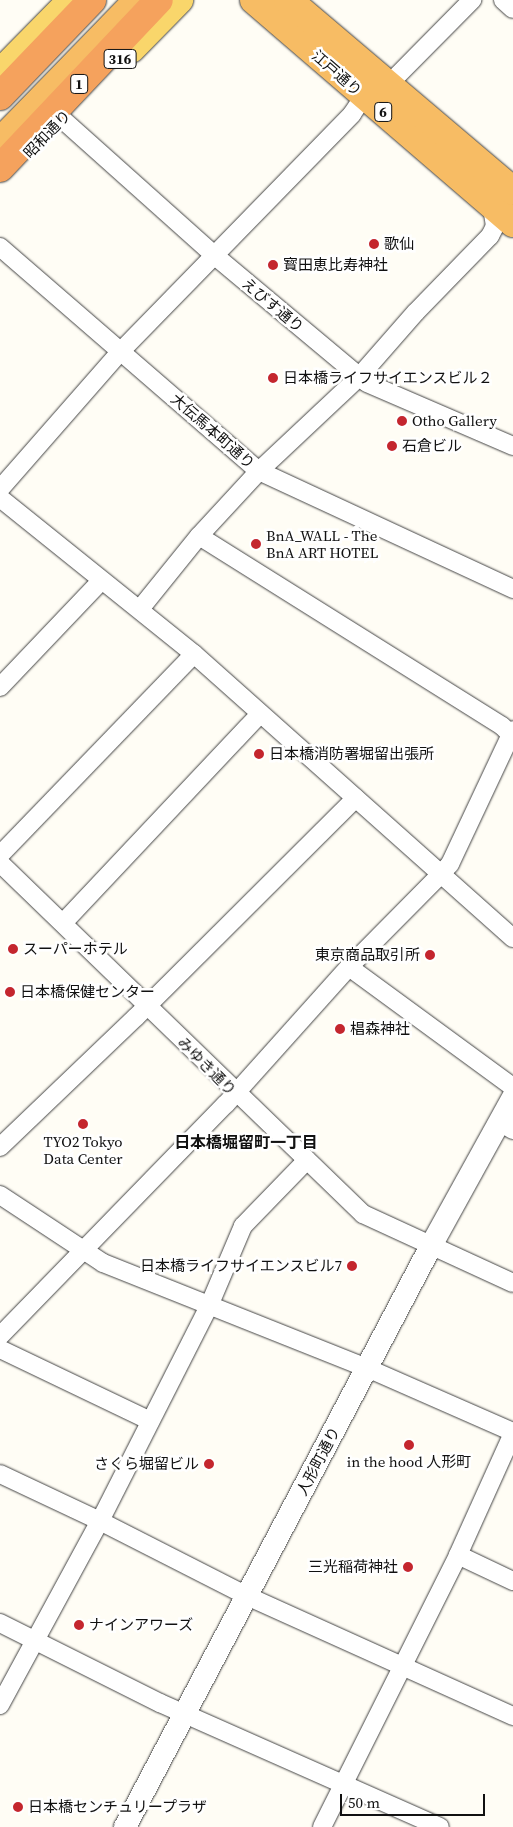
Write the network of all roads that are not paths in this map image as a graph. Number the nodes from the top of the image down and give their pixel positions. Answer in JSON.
{"nodes":[{"id":1,"x":72,"y":0,"type":"edge"},
{"id":2,"x":92,"y":0,"type":"edge"},
{"id":3,"x":116,"y":0,"type":"edge"},
{"id":4,"x":138,"y":0,"type":"edge"},
{"id":5,"x":159,"y":0,"type":"edge"},
{"id":6,"x":179,"y":0,"type":"edge"},
{"id":7,"x":254,"y":0,"type":"edge"},
{"id":8,"x":288,"y":0,"type":"edge"},
{"id":9,"x":472,"y":0,"type":"edge"},
{"id":10,"x":503,"y":0,"type":"edge"},
{"id":11,"x":513,"y":9,"type":"edge"},
{"id":12,"x":2,"y":68,"type":"edge"},
{"id":13,"x":376,"y":91,"type":"junction"},
{"id":14,"x":0,"y":96,"type":"edge"},
{"id":15,"x":62,"y":119,"type":"junction"},
{"id":16,"x":0,"y":120,"type":"edge"},
{"id":17,"x":0,"y":142,"type":"edge"},
{"id":18,"x":0,"y":168,"type":"edge"},
{"id":19,"x":0,"y":183,"type":"edge"},
{"id":20,"x":508,"y":200,"type":"edge"},
{"id":21,"x":0,"y":247,"type":"edge"},
{"id":22,"x":214,"y":255,"type":"junction"},
{"id":23,"x":121,"y":351,"type":"junction"},
{"id":24,"x":359,"y":376,"type":"junction"},
{"id":25,"x":513,"y":446,"type":"edge"},
{"id":26,"x":258,"y":472,"type":"junction"},
{"id":27,"x":0,"y":489,"type":"edge"},
{"id":28,"x":0,"y":498,"type":"edge"},
{"id":29,"x":199,"y":536,"type":"junction"},
{"id":30,"x":101,"y":582,"type":"junction"},
{"id":31,"x":513,"y":589,"type":"edge"},
{"id":32,"x":140,"y":609,"type":"junction"},
{"id":33,"x":194,"y":654,"type":"junction"},
{"id":34,"x":0,"y":687,"type":"edge"},
{"id":35,"x":260,"y":714,"type":"junction"},
{"id":36,"x":512,"y":734,"type":"edge"},
{"id":37,"x":356,"y":798,"type":"junction"},
{"id":38,"x":0,"y":855,"type":"edge"},
{"id":39,"x":0,"y":863,"type":"edge"},
{"id":40,"x":442,"y":874,"type":"junction"},
{"id":41,"x":63,"y":923,"type":"junction"},
{"id":42,"x":513,"y":938,"type":"edge"},
{"id":43,"x":349,"y":967,"type":"junction"},
{"id":44,"x":147,"y":1006,"type":"junction"},
{"id":45,"x":513,"y":1087,"type":"edge"},
{"id":46,"x":235,"y":1093,"type":"junction"},
{"id":47,"x":513,"y":1097,"type":"edge"},
{"id":48,"x":506,"y":1126,"type":"edge"},
{"id":49,"x":0,"y":1147,"type":"edge"},
{"id":50,"x":306,"y":1160,"type":"junction"},
{"id":51,"x":0,"y":1195,"type":"edge"},
{"id":52,"x":432,"y":1244,"type":"junction"},
{"id":53,"x":82,"y":1251,"type":"junction"},
{"id":54,"x":513,"y":1283,"type":"edge"},
{"id":55,"x":209,"y":1306,"type":"junction"},
{"id":56,"x":0,"y":1336,"type":"edge"},
{"id":57,"x":0,"y":1348,"type":"edge"},
{"id":58,"x":367,"y":1368,"type":"junction"},
{"id":59,"x":150,"y":1421,"type":"junction"},
{"id":60,"x":513,"y":1433,"type":"edge"},
{"id":61,"x":0,"y":1474,"type":"edge"},
{"id":62,"x":100,"y":1521,"type":"junction"},
{"id":63,"x":458,"y":1554,"type":"junction"},
{"id":64,"x":513,"y":1581,"type":"edge"},
{"id":65,"x":247,"y":1596,"type":"junction"},
{"id":66,"x":0,"y":1623,"type":"edge"},
{"id":67,"x":33,"y":1639,"type":"junction"},
{"id":68,"x":402,"y":1665,"type":"junction"},
{"id":69,"x":0,"y":1705,"type":"edge"},
{"id":70,"x":184,"y":1712,"type":"junction"},
{"id":71,"x":513,"y":1716,"type":"edge"},
{"id":72,"x":344,"y":1783,"type":"junction"},
{"id":73,"x":125,"y":1827,"type":"edge"},
{"id":74,"x":322,"y":1827,"type":"edge"},
{"id":75,"x":440,"y":1827,"type":"edge"}],
"edges":[{"from":1,"to":12,"type":"main road"},
{"from":2,"to":14,"type":"highway"},
{"from":3,"to":16,"type":"highway"},
{"from":4,"to":17,"type":"highway"},
{"from":5,"to":18,"type":"highway","number":"1"},
{"from":6,"to":15,"type":"main road","name":"昭和通り","number":"316"},
{"from":7,"to":13,"type":"highway","name":"江戸通り","number":"6"},
{"from":8,"to":13,"type":"highway","name":"江戸通り","number":"6"},
{"from":9,"to":13,"type":"street"},
{"from":10,"to":11,"type":"street"},
{"from":13,"to":20,"type":"highway","name":"江戸通り","number":"6"},
{"from":13,"to":22,"type":"street"},
{"from":15,"to":19,"type":"main road","name":"昭和通り","number":"316"},
{"from":15,"to":22,"type":"street","name":"えびす通り"},
{"from":20,"to":24,"type":"street"},
{"from":21,"to":23,"type":"street","name":"大伝馬本町通り"},
{"from":22,"to":23,"type":"street"},
{"from":22,"to":24,"type":"street","name":"えびす通り"},
{"from":23,"to":26,"type":"street","name":"大伝馬本町通り"},
{"from":23,"to":27,"type":"street"},
{"from":24,"to":25,"type":"street","name":"えびす通り"},
{"from":24,"to":26,"type":"street"},
{"from":26,"to":29,"type":"street"},
{"from":26,"to":31,"type":"street","name":"大伝馬本町通り"},
{"from":28,"to":30,"type":"street"},
{"from":29,"to":32,"type":"street"},
{"from":29,"to":36,"type":"street"},
{"from":30,"to":32,"type":"street"},
{"from":30,"to":34,"type":"street"},
{"from":32,"to":33,"type":"street"},
{"from":33,"to":35,"type":"street"},
{"from":33,"to":38,"type":"street"},
{"from":35,"to":37,"type":"street"},
{"from":35,"to":41,"type":"street"},
{"from":36,"to":40,"type":"street"},
{"from":37,"to":40,"type":"street"},
{"from":37,"to":44,"type":"street"},
{"from":39,"to":41,"type":"street","name":"みゆき通り"},
{"from":40,"to":42,"type":"street"},
{"from":40,"to":43,"type":"street"},
{"from":41,"to":44,"type":"street","name":"みゆき通り"},
{"from":43,"to":45,"type":"street"},
{"from":43,"to":46,"type":"street"},
{"from":44,"to":46,"type":"street","name":"みゆき通り"},
{"from":44,"to":49,"type":"street"},
{"from":46,"to":50,"type":"street","name":"みゆき通り"},
{"from":46,"to":53,"type":"street"},
{"from":47,"to":48,"type":"street","name":"人形町通り"},
{"from":48,"to":52,"type":"street","name":"人形町通り"},
{"from":50,"to":52,"type":"street","name":"みゆき通り"},
{"from":50,"to":55,"type":"street"},
{"from":51,"to":53,"type":"street"},
{"from":52,"to":54,"type":"street","name":"みゆき通り"},
{"from":52,"to":58,"type":"street","name":"人形町通り"},
{"from":53,"to":55,"type":"street"},
{"from":53,"to":56,"type":"street"},
{"from":55,"to":58,"type":"street"},
{"from":55,"to":59,"type":"street"},
{"from":57,"to":59,"type":"street"},
{"from":58,"to":60,"type":"street"},
{"from":58,"to":65,"type":"street","name":"人形町通り"},
{"from":59,"to":62,"type":"street"},
{"from":60,"to":63,"type":"street"},
{"from":61,"to":62,"type":"street"},
{"from":62,"to":65,"type":"street"},
{"from":62,"to":67,"type":"street"},
{"from":63,"to":64,"type":"street"},
{"from":63,"to":68,"type":"street"},
{"from":65,"to":68,"type":"street"},
{"from":65,"to":70,"type":"street","name":"人形町通り"},
{"from":66,"to":67,"type":"street"},
{"from":67,"to":69,"type":"street"},
{"from":67,"to":70,"type":"street"},
{"from":68,"to":71,"type":"street"},
{"from":68,"to":72,"type":"street"},
{"from":70,"to":72,"type":"street"},
{"from":70,"to":73,"type":"street","name":"人形町通り"},
{"from":72,"to":74,"type":"street"},
{"from":72,"to":75,"type":"street"}]}
